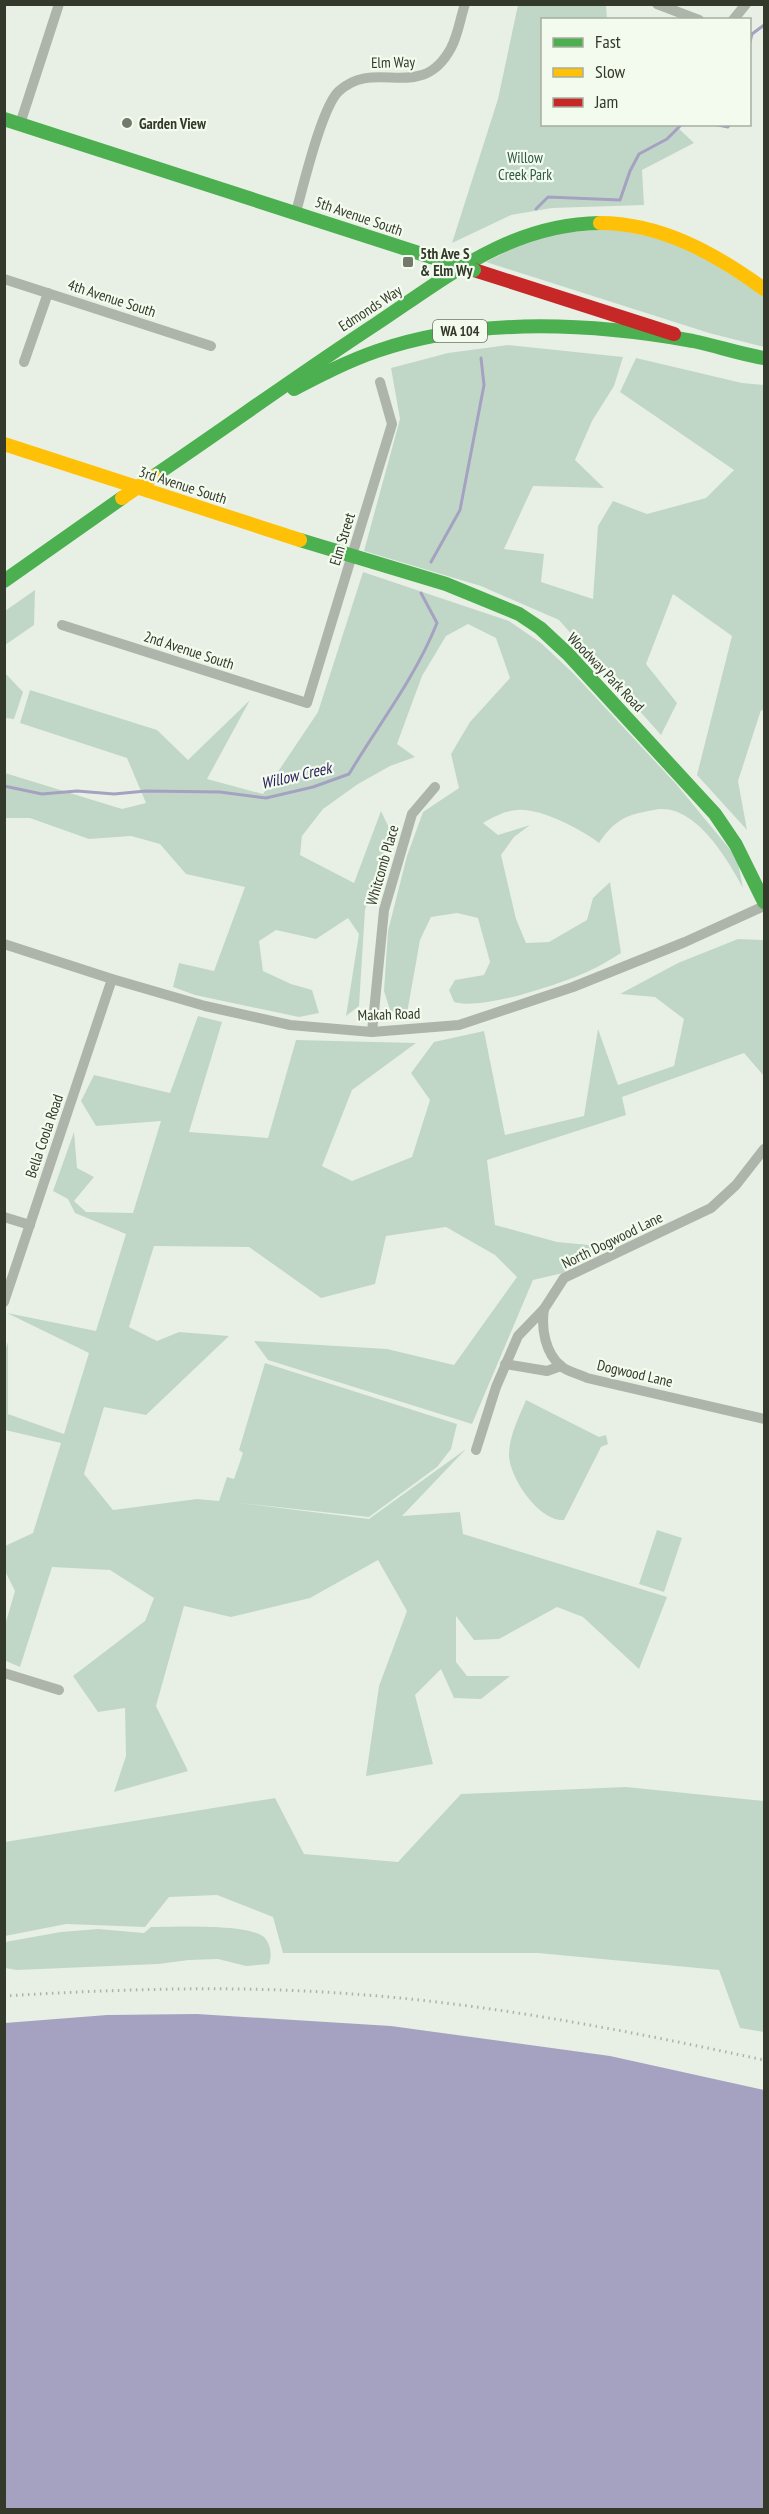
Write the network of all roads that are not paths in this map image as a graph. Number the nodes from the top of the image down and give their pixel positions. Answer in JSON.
{"nodes":[{"id":1,"x":59,"y":4,"type":"edge"},
{"id":2,"x":465,"y":4,"type":"edge"},
{"id":3,"x":657,"y":4,"type":"edge"},
{"id":4,"x":746,"y":4,"type":"edge"},
{"id":5,"x":694,"y":18,"type":"edge"},
{"id":6,"x":735,"y":18,"type":"edge"},
{"id":7,"x":4,"y":119,"type":"edge"},
{"id":8,"x":20,"y":124,"type":"junction"},
{"id":9,"x":296,"y":212,"type":"junction"},
{"id":10,"x":4,"y":279,"type":"edge"},
{"id":11,"x":765,"y":289,"type":"edge"},
{"id":12,"x":48,"y":293,"type":"junction"},
{"id":13,"x":702,"y":343,"type":"junction"},
{"id":14,"x":211,"y":346,"type":"dead end"},
{"id":15,"x":765,"y":358,"type":"edge"},
{"id":16,"x":24,"y":362,"type":"dead end"},
{"id":17,"x":380,"y":382,"type":"dead end"},
{"id":18,"x":235,"y":422,"type":"junction"},
{"id":19,"x":4,"y":444,"type":"edge"},
{"id":20,"x":352,"y":557,"type":"junction"},
{"id":21,"x":4,"y":581,"type":"edge"},
{"id":22,"x":62,"y":625,"type":"dead end"},
{"id":23,"x":307,"y":704,"type":"joint"},
{"id":24,"x":435,"y":787,"type":"dead end"},
{"id":25,"x":765,"y":904,"type":"edge"},
{"id":26,"x":4,"y":944,"type":"edge"},
{"id":27,"x":112,"y":979,"type":"junction"},
{"id":28,"x":372,"y":1032,"type":"junction"},
{"id":29,"x":765,"y":1149,"type":"edge"},
{"id":30,"x":4,"y":1217,"type":"edge"},
{"id":31,"x":30,"y":1225,"type":"junction"},
{"id":32,"x":4,"y":1302,"type":"edge"},
{"id":33,"x":544,"y":1309,"type":"junction"},
{"id":34,"x":505,"y":1364,"type":"junction"},
{"id":35,"x":561,"y":1366,"type":"junction"},
{"id":36,"x":765,"y":1419,"type":"edge"},
{"id":37,"x":476,"y":1450,"type":"dead end"},
{"id":38,"x":4,"y":1673,"type":"edge"},
{"id":39,"x":59,"y":1690,"type":"dead end"}],
"edges":[{"from":1,"to":8,"type":"street"},
{"from":2,"to":9,"type":"street","name":"Elm Way"},
{"from":3,"to":5,"type":"street"},
{"from":4,"to":6,"type":"street"},
{"from":7,"to":8,"type":"main road","name":"5th Avenue South"},
{"from":8,"to":9,"type":"main road","name":"5th Avenue South"},
{"from":9,"to":13,"type":"main road","name":"5th Avenue South","bridge":true},
{"from":10,"to":12,"type":"street","name":"4th Avenue South"},
{"from":11,"to":18,"type":"main road","name":"Edmonds Way","number":"WA 104"},
{"from":12,"to":14,"type":"street","name":"4th Avenue South"},
{"from":12,"to":16,"type":"street"},
{"from":13,"to":15,"type":"main road","name":"Edmonds Way","number":"WA 104"},
{"from":13,"to":18,"type":"main road","name":"Edmonds Way","number":"WA 104"},
{"from":17,"to":20,"type":"street","name":"Elm Street"},
{"from":18,"to":21,"type":"main road","name":"Edmonds Way","number":"WA 104","bridge":true},
{"from":19,"to":20,"type":"main road","name":"3rd Avenue South"},
{"from":20,"to":23,"type":"street","name":"Elm Street"},
{"from":20,"to":25,"type":"main road","name":"Woodway Park Road"},
{"from":22,"to":23,"type":"street","name":"2nd Avenue South"},
{"from":24,"to":28,"type":"street","name":"Whitcomb Place"},
{"from":25,"to":28,"type":"street","name":"Makah Road"},
{"from":26,"to":27,"type":"street","name":"Makah Road"},
{"from":27,"to":28,"type":"street","name":"Makah Road"},
{"from":27,"to":31,"type":"street","name":"Bella Coola Road"},
{"from":29,"to":33,"type":"street","name":"North Dogwood Lane"},
{"from":30,"to":31,"type":"street"},
{"from":31,"to":32,"type":"street","name":"Bella Coola Road"},
{"from":33,"to":34,"type":"street","name":"North Dogwood Lane"},
{"from":33,"to":35,"type":"street"},
{"from":34,"to":35,"type":"street"},
{"from":34,"to":37,"type":"street","name":"North Dogwood Lane"},
{"from":35,"to":36,"type":"street","name":"Dogwood Lane"},
{"from":38,"to":39,"type":"street"}]}
